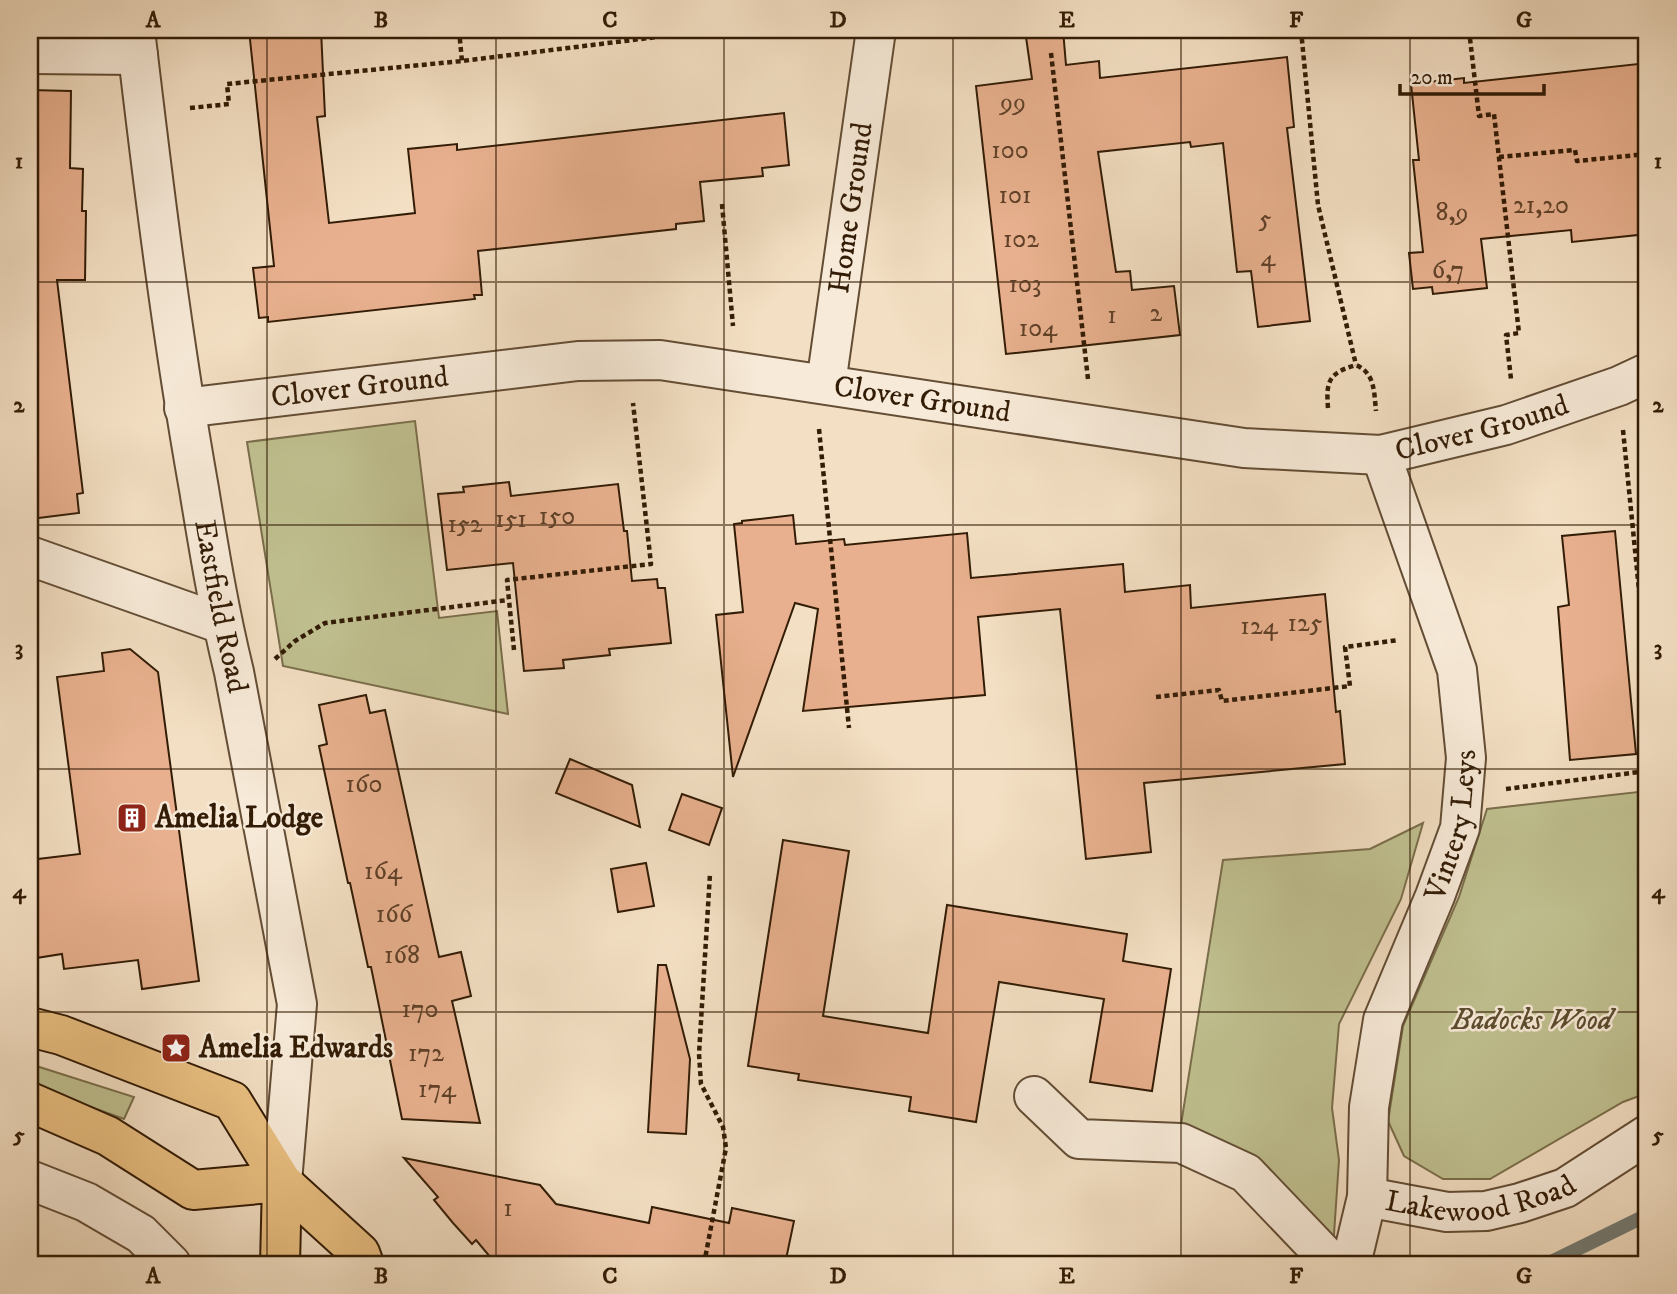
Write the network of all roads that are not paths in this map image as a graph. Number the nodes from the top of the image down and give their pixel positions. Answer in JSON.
{"nodes":[{"id":1,"x":876,"y":30,"type":"edge"},
{"id":2,"x":136,"y":43,"type":"edge"},
{"id":3,"x":30,"y":54,"type":"edge"},
{"id":4,"x":1633,"y":380,"type":"edge"},
{"id":5,"x":820,"y":383,"type":"junction"},
{"id":6,"x":184,"y":408,"type":"junction"},
{"id":7,"x":1381,"y":455,"type":"junction"},
{"id":8,"x":30,"y":556,"type":"edge"},
{"id":9,"x":222,"y":624,"type":"junction"},
{"id":10,"x":30,"y":1027,"type":"edge"},
{"id":11,"x":1034,"y":1096,"type":"dead end"},
{"id":12,"x":30,"y":1102,"type":"edge"},
{"id":13,"x":1647,"y":1135,"type":"edge"},
{"id":14,"x":30,"y":1180,"type":"edge"},
{"id":15,"x":282,"y":1182,"type":"junction"},
{"id":16,"x":1367,"y":1197,"type":"junction"},
{"id":17,"x":171,"y":1264,"type":"edge"},
{"id":18,"x":280,"y":1264,"type":"edge"},
{"id":19,"x":365,"y":1264,"type":"edge"},
{"id":20,"x":1333,"y":1264,"type":"edge"},
{"id":21,"x":1351,"y":1264,"type":"edge"}],
"edges":[{"from":1,"to":5,"type":"street","name":"Home Ground"},
{"from":2,"to":3,"type":"street"},
{"from":2,"to":6,"type":"street","name":"Eastfield Road"},
{"from":4,"to":7,"type":"street","name":"Clover Ground"},
{"from":5,"to":6,"type":"street","name":"Clover Ground"},
{"from":5,"to":7,"type":"street","name":"Clover Ground"},
{"from":6,"to":9,"type":"street","name":"Eastfield Road"},
{"from":7,"to":16,"type":"street","name":"Vintery Leys"},
{"from":8,"to":9,"type":"street"},
{"from":9,"to":15,"type":"street","name":"Eastfield Road"},
{"from":10,"to":15,"type":"main road"},
{"from":11,"to":20,"type":"street"},
{"from":12,"to":15,"type":"main road"},
{"from":13,"to":16,"type":"street","name":"Lakewood Road"},
{"from":14,"to":17,"type":"street"},
{"from":15,"to":18,"type":"main road"},
{"from":15,"to":19,"type":"main road"},
{"from":16,"to":21,"type":"street","name":"Lakewood Road"}]}
